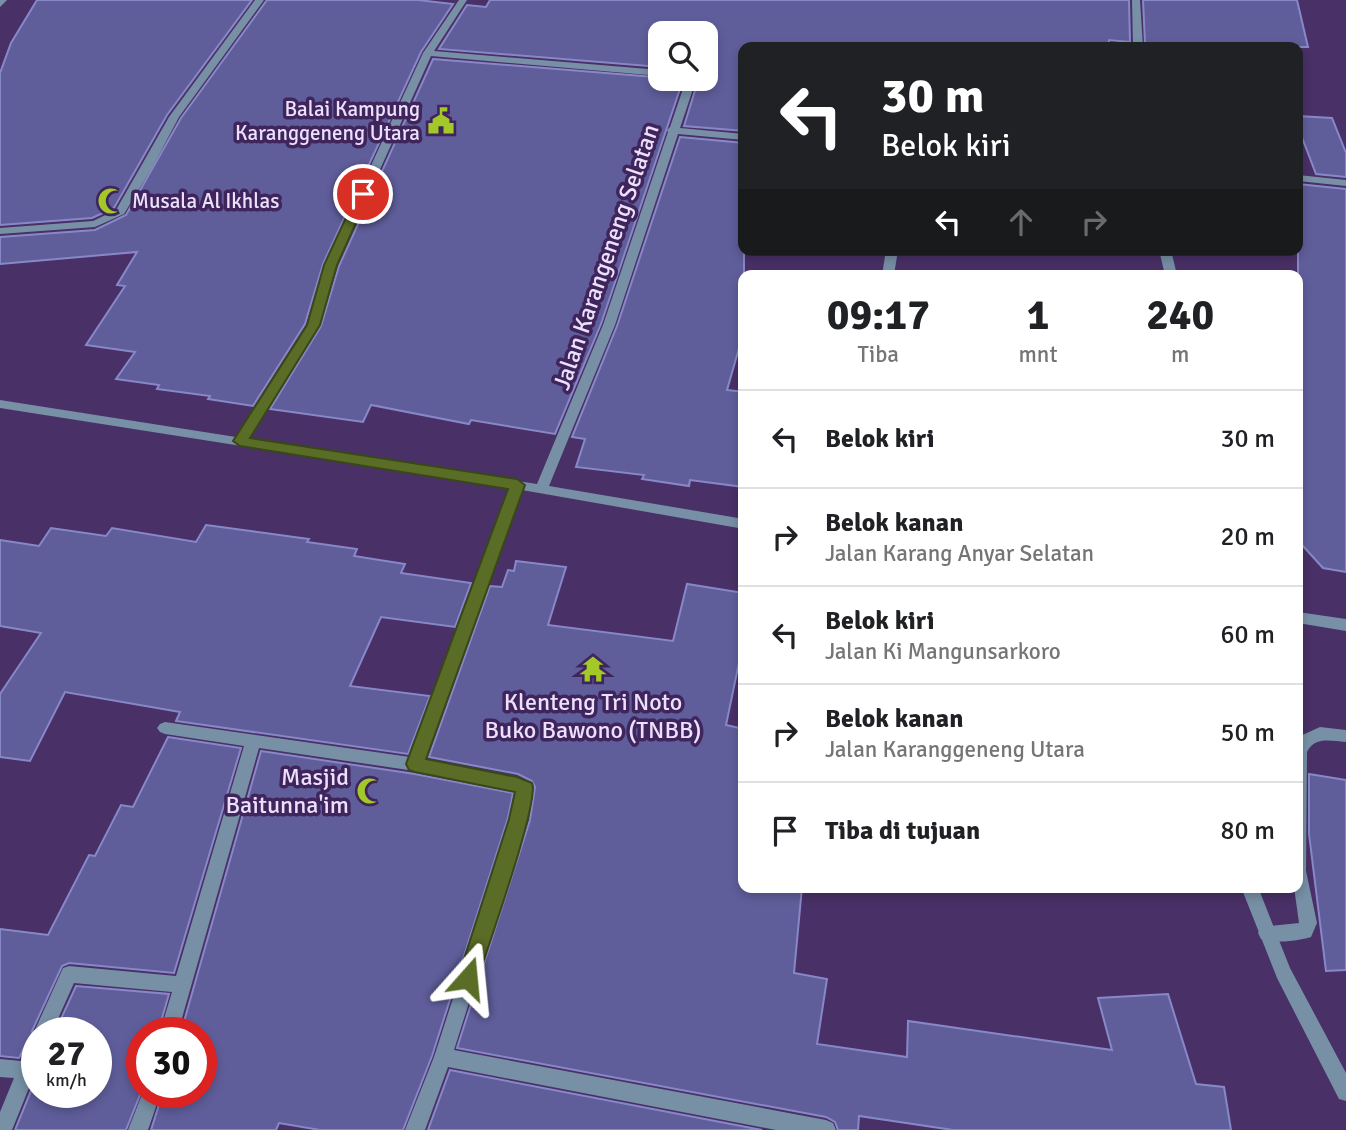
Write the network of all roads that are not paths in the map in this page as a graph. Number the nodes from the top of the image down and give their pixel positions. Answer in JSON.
{"nodes":[{"id":1,"x":3,"y":0,"type":"edge"},
{"id":2,"x":260,"y":0,"type":"edge"},
{"id":3,"x":463,"y":0,"type":"edge"},
{"id":4,"x":1136,"y":0,"type":"edge"},
{"id":5,"x":0,"y":4,"type":"edge"},
{"id":6,"x":1138,"y":42,"type":"edge"},
{"id":7,"x":428,"y":53,"type":"junction"},
{"id":8,"x":648,"y":72,"type":"edge"},
{"id":9,"x":687,"y":91,"type":"edge"},
{"id":10,"x":672,"y":130,"type":"junction"},
{"id":11,"x":738,"y":136,"type":"edge"},
{"id":12,"x":1303,"y":179,"type":"edge"},
{"id":13,"x":1346,"y":183,"type":"edge"},
{"id":14,"x":0,"y":231,"type":"edge"},
{"id":15,"x":0,"y":404,"type":"edge"},
{"id":16,"x":240,"y":441,"type":"junction"},
{"id":17,"x":517,"y":485,"type":"junction"},
{"id":18,"x":541,"y":489,"type":"junction"},
{"id":19,"x":738,"y":523,"type":"edge"},
{"id":20,"x":1303,"y":618,"type":"edge"},
{"id":21,"x":1346,"y":625,"type":"edge"},
{"id":22,"x":165,"y":728,"type":"dead end"},
{"id":23,"x":1346,"y":736,"type":"edge"},
{"id":24,"x":254,"y":740,"type":"junction"},
{"id":25,"x":1303,"y":744,"type":"edge"},
{"id":26,"x":415,"y":764,"type":"junction"},
{"id":27,"x":1251,"y":893,"type":"edge"},
{"id":28,"x":1302,"y":893,"type":"edge"},
{"id":29,"x":1267,"y":933,"type":"junction"},
{"id":30,"x":182,"y":985,"type":"junction"},
{"id":31,"x":50,"y":1017,"type":"edge"},
{"id":32,"x":173,"y":1017,"type":"edge"},
{"id":33,"x":443,"y":1057,"type":"junction"},
{"id":34,"x":0,"y":1068,"type":"edge"},
{"id":35,"x":21,"y":1070,"type":"edge"},
{"id":36,"x":21,"y":1082,"type":"edge"},
{"id":37,"x":1346,"y":1092,"type":"edge"},
{"id":38,"x":146,"y":1108,"type":"edge"},
{"id":39,"x":2,"y":1130,"type":"edge"},
{"id":40,"x":138,"y":1130,"type":"edge"},
{"id":41,"x":415,"y":1130,"type":"edge"},
{"id":42,"x":826,"y":1130,"type":"edge"}],
"edges":[{"from":1,"to":5,"type":"street"},
{"from":2,"to":14,"type":"street"},
{"from":3,"to":7,"type":"street"},
{"from":4,"to":6,"type":"street"},
{"from":7,"to":8,"type":"street"},
{"from":7,"to":16,"type":"street"},
{"from":9,"to":10,"type":"street","name":"Jalan Karangeneng Selatan"},
{"from":10,"to":11,"type":"street"},
{"from":10,"to":18,"type":"street","name":"Jalan Karangeneng Selatan"},
{"from":12,"to":13,"type":"street"},
{"from":15,"to":16,"type":"street"},
{"from":16,"to":17,"type":"street"},
{"from":17,"to":18,"type":"street"},
{"from":17,"to":26,"type":"street"},
{"from":18,"to":19,"type":"street"},
{"from":20,"to":21,"type":"street"},
{"from":22,"to":24,"type":"street"},
{"from":23,"to":25,"type":"street"},
{"from":24,"to":26,"type":"street"},
{"from":24,"to":30,"type":"street"},
{"from":26,"to":33,"type":"street"},
{"from":27,"to":29,"type":"street"},
{"from":28,"to":29,"type":"street"},
{"from":29,"to":37,"type":"street"},
{"from":30,"to":31,"type":"street"},
{"from":30,"to":32,"type":"street"},
{"from":33,"to":41,"type":"street"},
{"from":33,"to":42,"type":"street"},
{"from":34,"to":35,"type":"street"},
{"from":36,"to":39,"type":"street"},
{"from":38,"to":40,"type":"street"}]}
